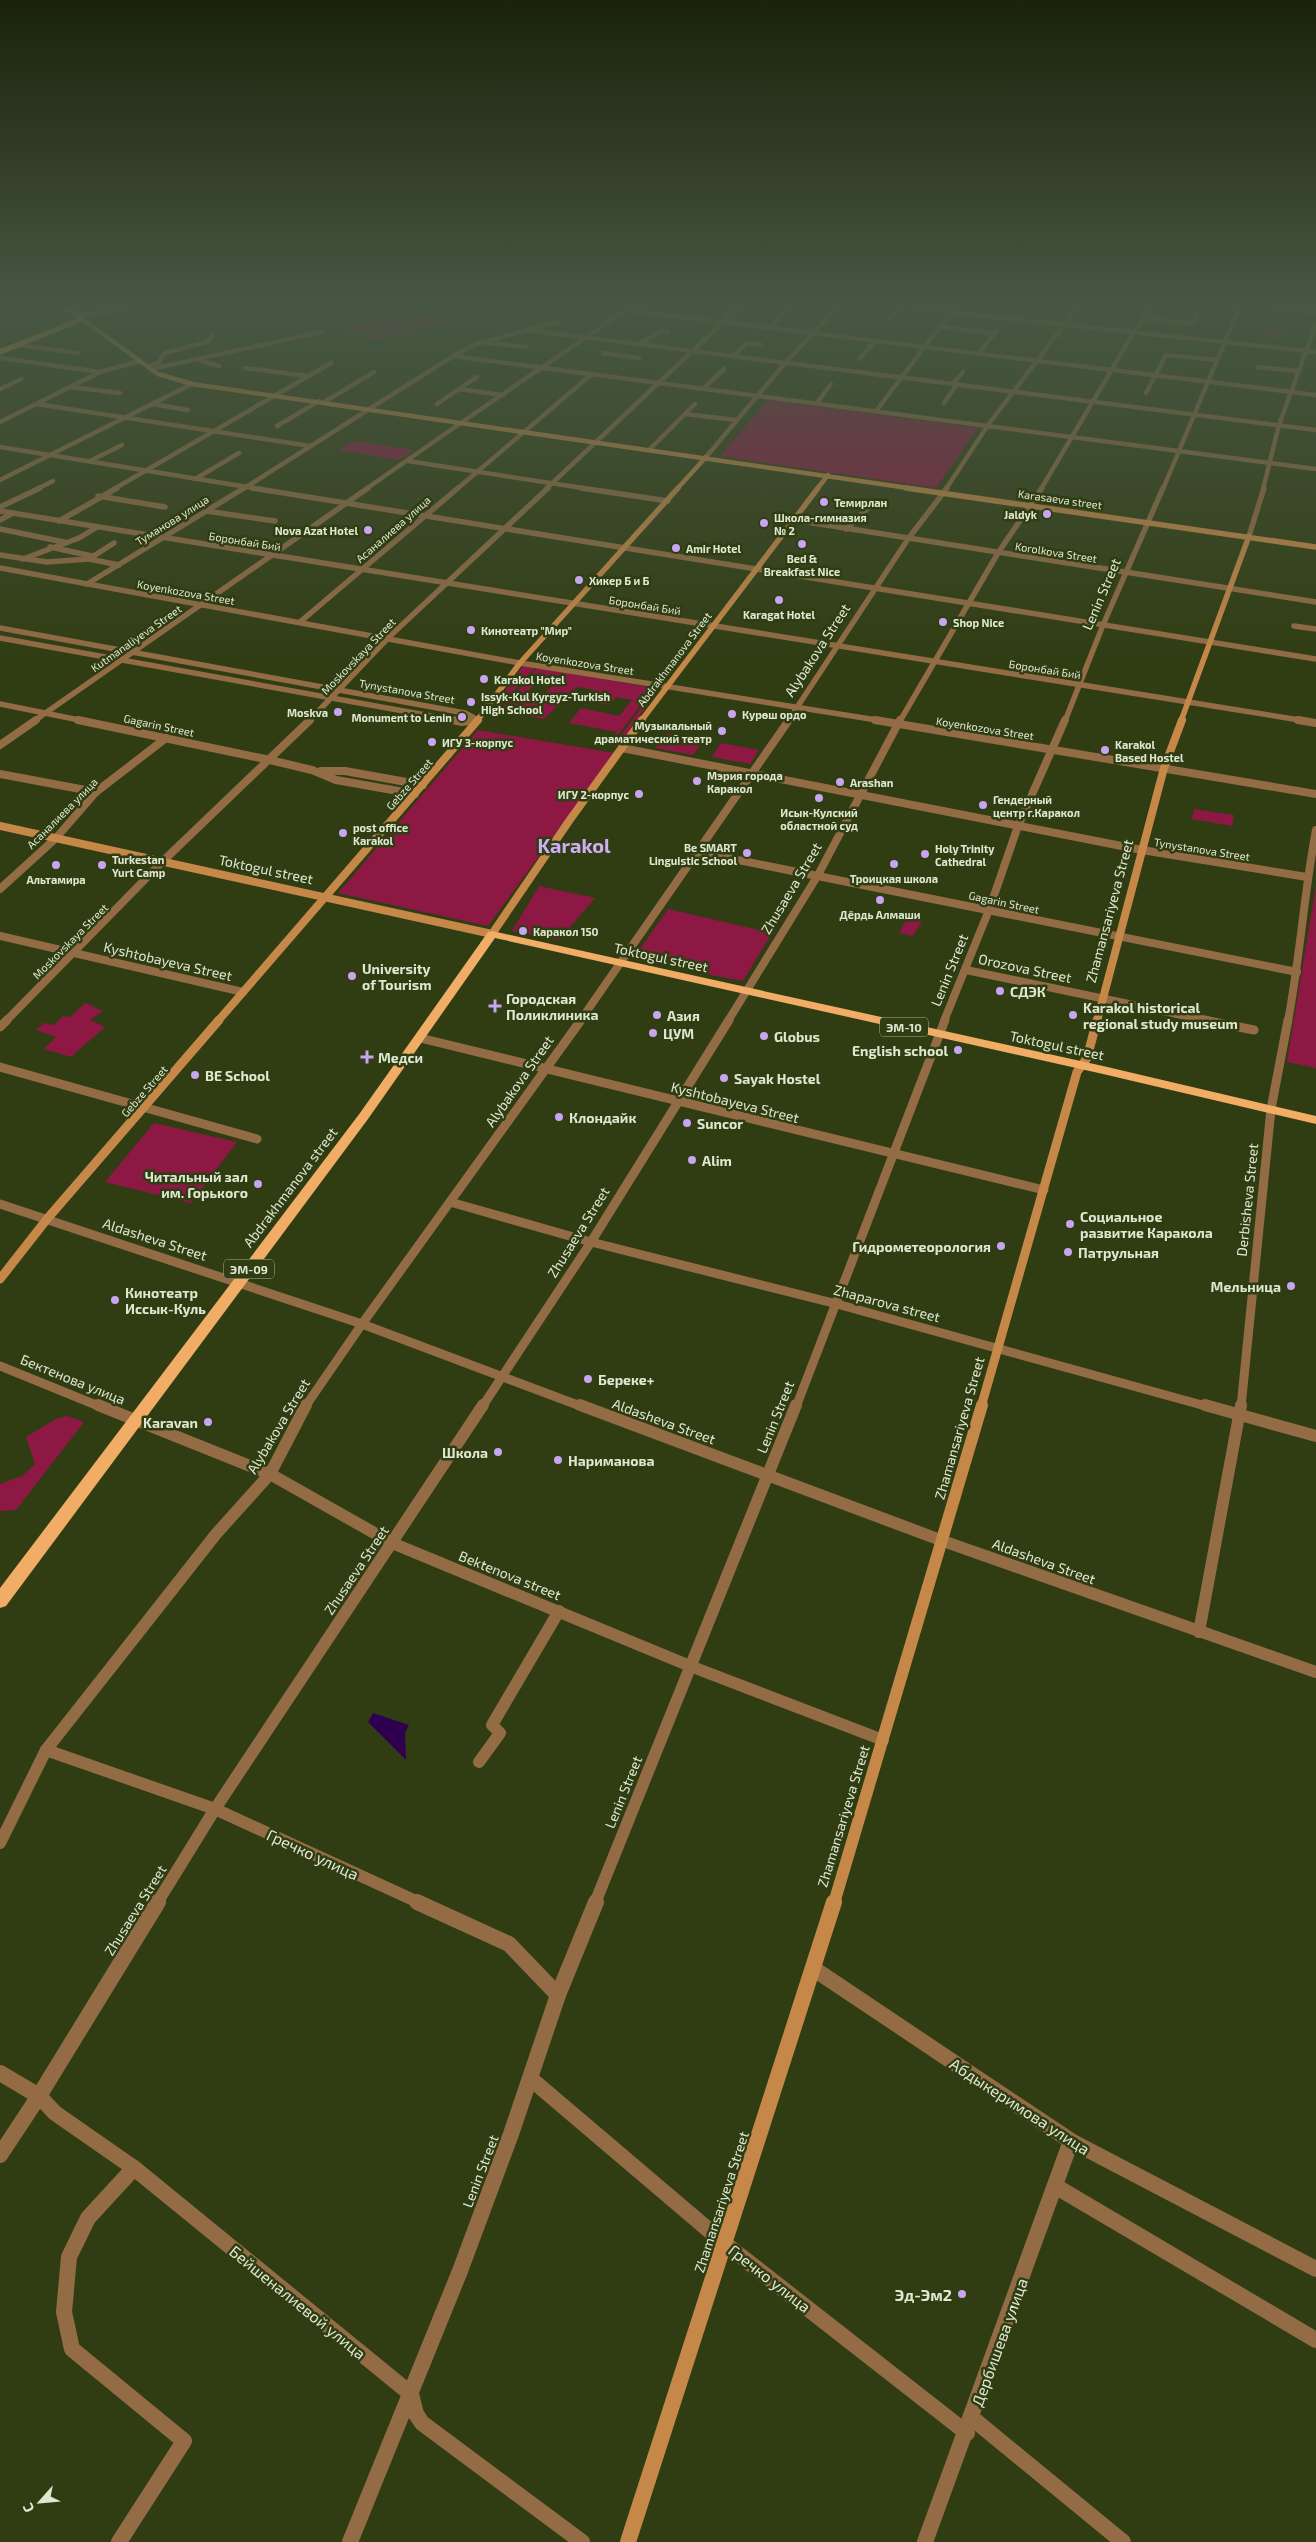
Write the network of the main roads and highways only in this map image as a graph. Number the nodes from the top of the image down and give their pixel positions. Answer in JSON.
{"nodes":[{"id":1,"x":490,"y":427,"type":"edge"},
{"id":2,"x":706,"y":457,"type":"junction"},
{"id":3,"x":828,"y":475,"type":"junction"},
{"id":4,"x":1249,"y":536,"type":"junction"},
{"id":5,"x":1316,"y":547,"type":"edge"},
{"id":6,"x":0,"y":826,"type":"edge"},
{"id":7,"x":326,"y":897,"type":"junction"},
{"id":8,"x":492,"y":934,"type":"junction"},
{"id":9,"x":1081,"y":1066,"type":"junction"},
{"id":10,"x":1316,"y":1120,"type":"edge"},
{"id":11,"x":0,"y":1278,"type":"edge"},
{"id":12,"x":0,"y":1600,"type":"edge"},
{"id":13,"x":628,"y":2542,"type":"edge"}],
"edges":[{"from":1,"to":2,"type":"main road","name":"Karasaeva street"},
{"from":2,"to":3,"type":"main road","name":"Karasaeva street"},
{"from":2,"to":7,"type":"main road","name":"Gebze Street"},
{"from":3,"to":4,"type":"main road","name":"Karasaeva street"},
{"from":3,"to":8,"type":"main road","name":"Abdrakhmanova Street"},
{"from":4,"to":5,"type":"main road","name":"Karasaeva street"},
{"from":4,"to":9,"type":"main road","name":"Zhamansariyeva Street"},
{"from":6,"to":7,"type":"main road","name":"Toktogul street"},
{"from":7,"to":8,"type":"main road","name":"Toktogul street"},
{"from":7,"to":11,"type":"main road","name":"Gebze Street"},
{"from":8,"to":9,"type":"highway","name":"Toktogul street","number":"ЭМ-10"},
{"from":8,"to":12,"type":"highway","name":"Abdrakhmanova street","number":"ЭМ-09"},
{"from":9,"to":10,"type":"highway","name":"Toktogul street","number":"ЭМ-10"},
{"from":9,"to":13,"type":"main road","name":"Zhamansariyeva Street"}]}
